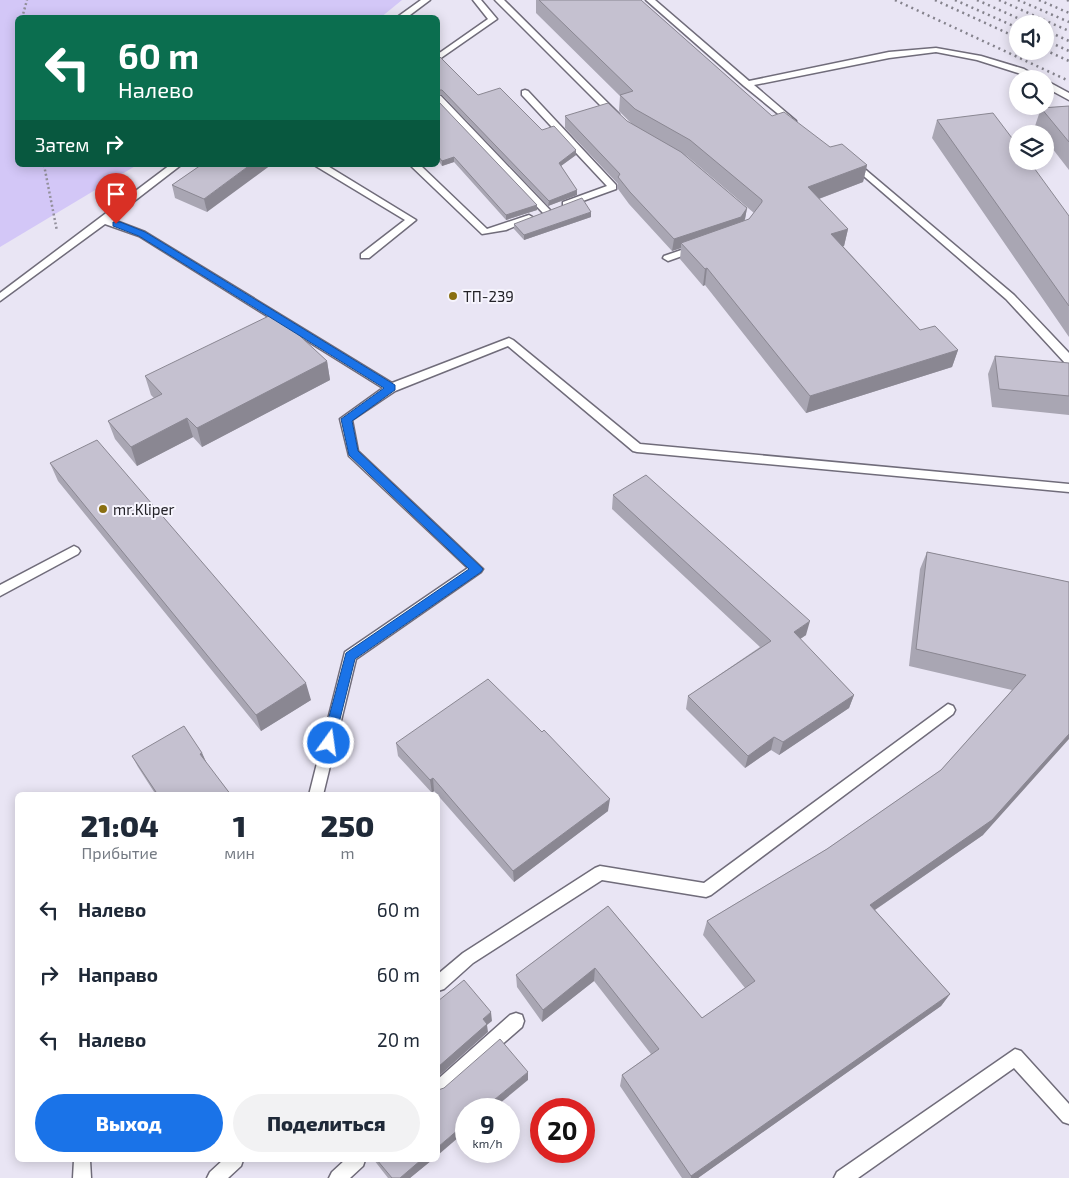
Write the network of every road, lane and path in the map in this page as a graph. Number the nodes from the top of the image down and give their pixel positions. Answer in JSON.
{"nodes":[{"id":1,"x":27,"y":0,"type":"edge"},
{"id":2,"x":426,"y":0,"type":"edge"},
{"id":3,"x":477,"y":0,"type":"edge"},
{"id":4,"x":499,"y":0,"type":"edge"},
{"id":5,"x":650,"y":0,"type":"edge"},
{"id":6,"x":23,"y":15,"type":"edge"},
{"id":7,"x":404,"y":15,"type":"edge"},
{"id":8,"x":440,"y":57,"type":"edge"},
{"id":9,"x":1018,"y":70,"type":"edge"},
{"id":10,"x":748,"y":84,"type":"junction"},
{"id":11,"x":1054,"y":88,"type":"edge"},
{"id":12,"x":525,"y":93,"type":"dead end"},
{"id":13,"x":1069,"y":97,"type":"edge"},
{"id":14,"x":440,"y":100,"type":"edge"},
{"id":15,"x":623,"y":122,"type":"edge"},
{"id":16,"x":802,"y":131,"type":"edge"},
{"id":17,"x":849,"y":159,"type":"edge"},
{"id":18,"x":44,"y":167,"type":"edge"},
{"id":19,"x":173,"y":167,"type":"edge"},
{"id":20,"x":322,"y":167,"type":"edge"},
{"id":21,"x":417,"y":167,"type":"edge"},
{"id":22,"x":547,"y":212,"type":"junction"},
{"id":23,"x":104,"y":220,"type":"junction"},
{"id":24,"x":705,"y":245,"type":"edge"},
{"id":25,"x":62,"y":252,"type":"junction"},
{"id":26,"x":365,"y":256,"type":"dead end"},
{"id":27,"x":668,"y":258,"type":"dead end"},
{"id":28,"x":0,"y":298,"type":"edge"},
{"id":29,"x":1069,"y":360,"type":"edge"},
{"id":30,"x":391,"y":388,"type":"junction"},
{"id":31,"x":1069,"y":488,"type":"edge"},
{"id":32,"x":74,"y":551,"type":"dead end"},
{"id":33,"x":0,"y":592,"type":"edge"},
{"id":34,"x":948,"y":710,"type":"dead end"},
{"id":35,"x":317,"y":792,"type":"edge"},
{"id":36,"x":440,"y":982,"type":"edge"},
{"id":37,"x":516,"y":1020,"type":"dead end"},
{"id":38,"x":440,"y":1088,"type":"edge"},
{"id":39,"x":1069,"y":1116,"type":"edge"},
{"id":40,"x":82,"y":1162,"type":"edge"},
{"id":41,"x":234,"y":1162,"type":"edge"},
{"id":42,"x":355,"y":1162,"type":"edge"},
{"id":43,"x":82,"y":1178,"type":"edge"},
{"id":44,"x":216,"y":1178,"type":"edge"},
{"id":45,"x":338,"y":1178,"type":"edge"},
{"id":46,"x":843,"y":1178,"type":"edge"}],
"edges":[{"from":1,"to":6,"type":"path"},
{"from":2,"to":7,"type":"lane"},
{"from":3,"to":8,"type":"lane"},
{"from":4,"to":15,"type":"lane"},
{"from":5,"to":10,"type":"lane"},
{"from":9,"to":10,"type":"lane"},
{"from":10,"to":16,"type":"lane"},
{"from":11,"to":13,"type":"lane"},
{"from":12,"to":22,"type":"lane"},
{"from":14,"to":22,"type":"lane"},
{"from":17,"to":29,"type":"lane"},
{"from":18,"to":25,"type":"path"},
{"from":19,"to":23,"type":"lane"},
{"from":20,"to":26,"type":"lane"},
{"from":21,"to":22,"type":"lane"},
{"from":23,"to":25,"type":"lane"},
{"from":23,"to":30,"type":"lane"},
{"from":24,"to":27,"type":"lane"},
{"from":25,"to":28,"type":"lane"},
{"from":30,"to":31,"type":"lane"},
{"from":30,"to":35,"type":"lane"},
{"from":32,"to":33,"type":"lane"},
{"from":34,"to":36,"type":"lane"},
{"from":37,"to":38,"type":"lane"},
{"from":39,"to":46,"type":"lane"},
{"from":40,"to":43,"type":"lane"},
{"from":41,"to":44,"type":"lane"},
{"from":42,"to":45,"type":"lane"}]}
